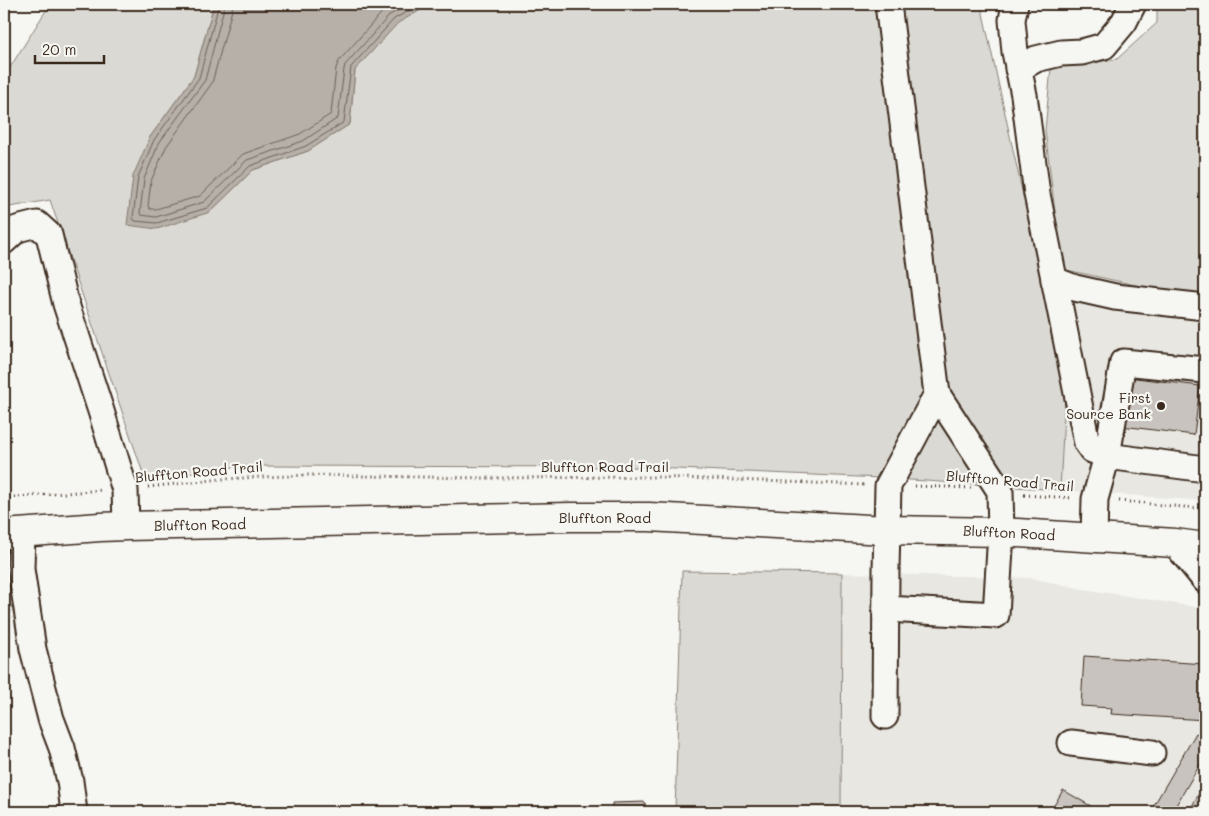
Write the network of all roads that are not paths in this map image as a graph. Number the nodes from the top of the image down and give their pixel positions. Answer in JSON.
{"nodes":[{"id":1,"x":888,"y":4,"type":"edge"},
{"id":2,"x":1015,"y":4,"type":"edge"},
{"id":3,"x":1134,"y":4,"type":"edge"},
{"id":4,"x":1018,"y":69,"type":"junction"},
{"id":5,"x":4,"y":241,"type":"edge"},
{"id":6,"x":1054,"y":280,"type":"junction"},
{"id":7,"x":1205,"y":307,"type":"edge"},
{"id":8,"x":1205,"y":370,"type":"edge"},
{"id":9,"x":937,"y":394,"type":"junction"},
{"id":10,"x":1107,"y":456,"type":"junction"},
{"id":11,"x":1205,"y":469,"type":"edge"},
{"id":12,"x":126,"y":526,"type":"junction"},
{"id":13,"x":886,"y":530,"type":"junction"},
{"id":14,"x":1001,"y":532,"type":"junction"},
{"id":15,"x":13,"y":533,"type":"edge"},
{"id":16,"x":1094,"y":538,"type":"junction"},
{"id":17,"x":1174,"y":543,"type":"junction"},
{"id":18,"x":1205,"y":547,"type":"edge"},
{"id":19,"x":1205,"y":580,"type":"edge"},
{"id":20,"x":886,"y":610,"type":"junction"},
{"id":21,"x":885,"y":716,"type":"dead end"},
{"id":22,"x":1070,"y":743,"type":"dead end"},
{"id":23,"x":1152,"y":753,"type":"dead end"},
{"id":24,"x":74,"y":812,"type":"edge"}],
"edges":[{"from":1,"to":9,"type":"lane"},
{"from":2,"to":4,"type":"lane"},
{"from":3,"to":4,"type":"lane"},
{"from":4,"to":6,"type":"lane"},
{"from":5,"to":12,"type":"lane"},
{"from":6,"to":7,"type":"lane"},
{"from":6,"to":10,"type":"lane"},
{"from":8,"to":10,"type":"lane"},
{"from":9,"to":13,"type":"lane"},
{"from":9,"to":14,"type":"lane"},
{"from":10,"to":11,"type":"lane"},
{"from":10,"to":16,"type":"lane"},
{"from":12,"to":13,"type":"main road","name":"Bluffton Road"},
{"from":12,"to":15,"type":"main road","name":"Bluffton Road"},
{"from":13,"to":14,"type":"main road","name":"Bluffton Road"},
{"from":13,"to":20,"type":"lane"},
{"from":14,"to":16,"type":"main road","name":"Bluffton Road"},
{"from":14,"to":20,"type":"lane"},
{"from":15,"to":24,"type":"lane"},
{"from":16,"to":17,"type":"main road","name":"Bluffton Road"},
{"from":17,"to":18,"type":"main road","name":"Bluffton Road"},
{"from":17,"to":19,"type":"lane"},
{"from":20,"to":21,"type":"lane"},
{"from":22,"to":23,"type":"lane"}]}
